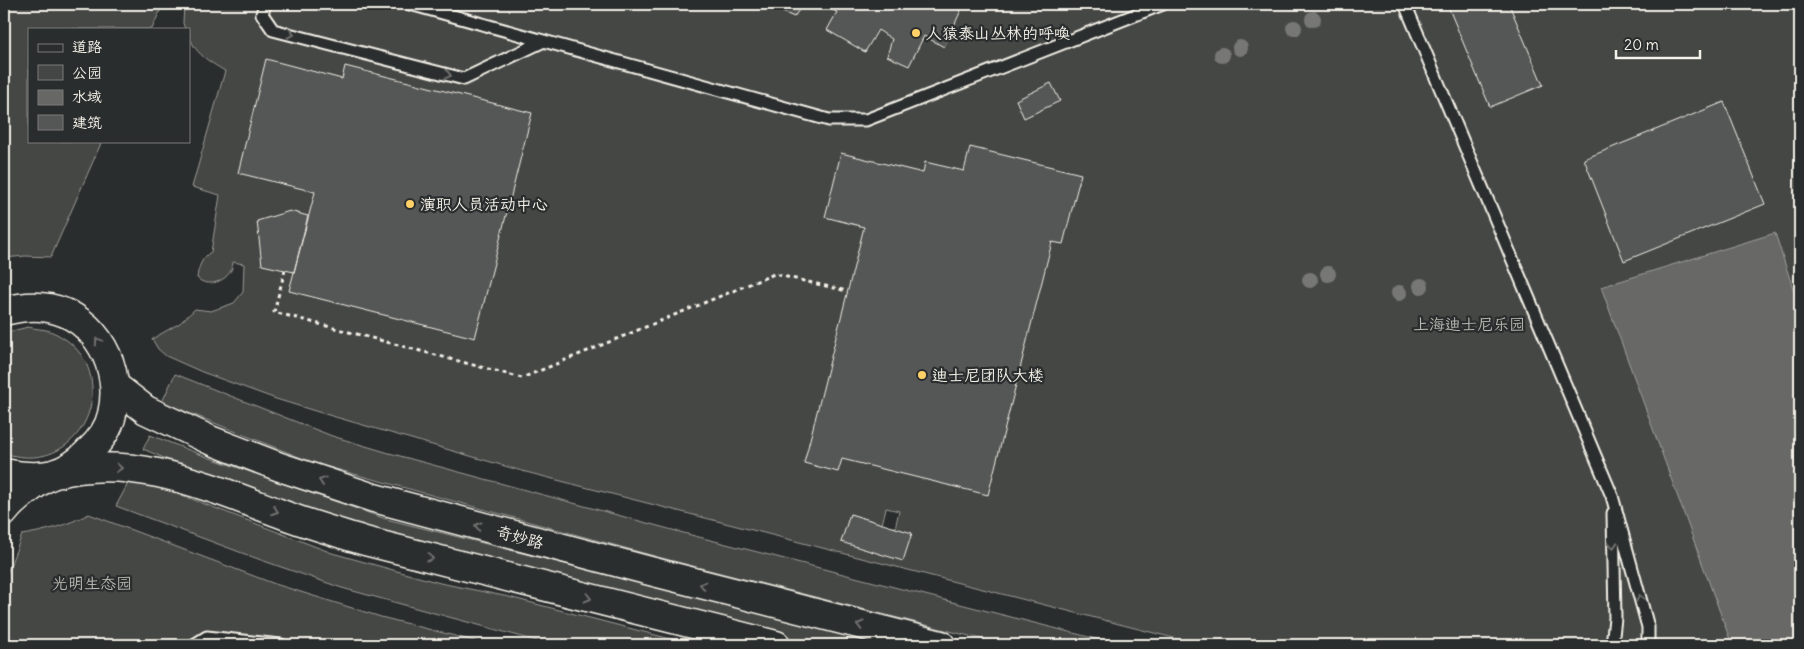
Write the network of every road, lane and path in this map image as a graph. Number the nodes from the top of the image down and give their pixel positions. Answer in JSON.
{"nodes":[{"id":1,"x":265,"y":4,"type":"edge"},
{"id":2,"x":410,"y":4,"type":"edge"},
{"id":3,"x":1164,"y":4,"type":"edge"},
{"id":4,"x":1405,"y":4,"type":"edge"},
{"id":5,"x":544,"y":41,"type":"junction"},
{"id":6,"x":284,"y":270,"type":"dead end"},
{"id":7,"x":847,"y":291,"type":"dead end"},
{"id":8,"x":4,"y":310,"type":"edge"},
{"id":9,"x":115,"y":386,"type":"junction"},
{"id":10,"x":4,"y":473,"type":"edge"},
{"id":11,"x":53,"y":474,"type":"junction"},
{"id":12,"x":1612,"y":496,"type":"junction"},
{"id":13,"x":4,"y":512,"type":"edge"},
{"id":14,"x":194,"y":645,"type":"edge"},
{"id":15,"x":281,"y":645,"type":"edge"},
{"id":16,"x":776,"y":645,"type":"edge"},
{"id":17,"x":941,"y":645,"type":"edge"},
{"id":18,"x":1612,"y":645,"type":"edge"},
{"id":19,"x":1648,"y":645,"type":"edge"}],
"edges":[{"from":1,"to":5,"type":"lane","one_way":true},
{"from":2,"to":5,"type":"lane"},
{"from":3,"to":5,"type":"lane"},
{"from":4,"to":12,"type":"lane"},
{"from":6,"to":7,"type":"path"},
{"from":9,"to":8,"type":"street","one_way":true},
{"from":9,"to":11,"type":"street"},
{"from":17,"to":9,"type":"street","name":"奇妙路","one_way":true},
{"from":10,"to":11,"type":"street"},
{"from":11,"to":13,"type":"street"},
{"from":11,"to":16,"type":"street","one_way":true},
{"from":12,"to":18,"type":"lane","one_way":true},
{"from":19,"to":12,"type":"lane","one_way":true},
{"from":14,"to":15,"type":"lane"}]}
